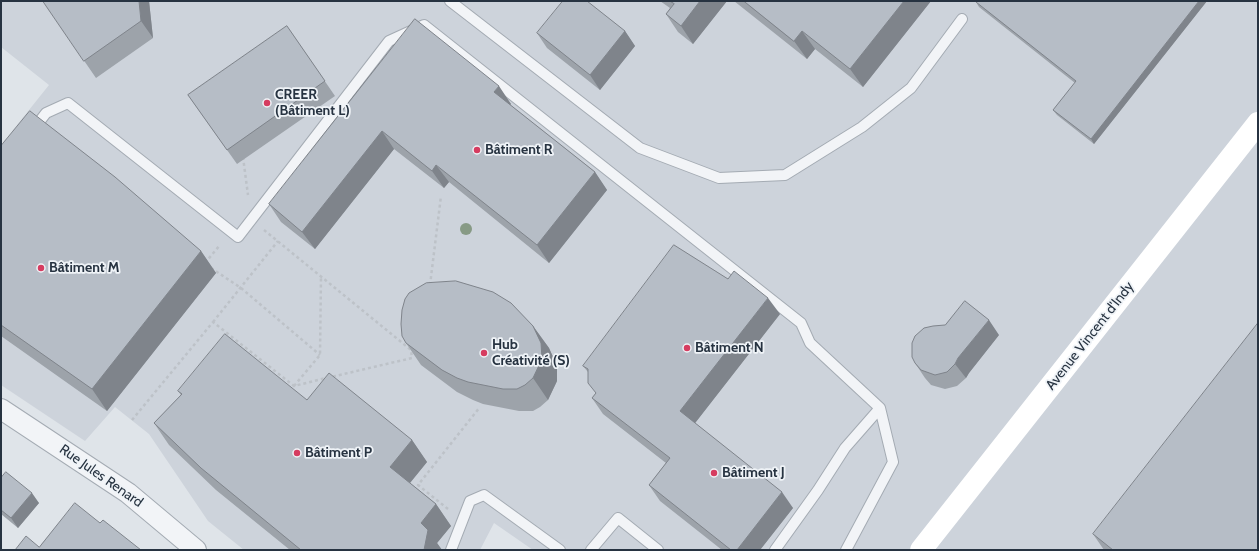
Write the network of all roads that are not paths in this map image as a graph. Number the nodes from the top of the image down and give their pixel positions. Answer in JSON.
{"nodes":[{"id":1,"x":450,"y":1,"type":"edge"},
{"id":2,"x":962,"y":19,"type":"dead end"},
{"id":3,"x":1258,"y":123,"type":"edge"},
{"id":4,"x":28,"y":136,"type":"edge"},
{"id":5,"x":880,"y":408,"type":"junction"},
{"id":6,"x":1,"y":409,"type":"edge"},
{"id":7,"x":196,"y":550,"type":"edge"},
{"id":8,"x":451,"y":550,"type":"edge"},
{"id":9,"x":560,"y":550,"type":"edge"},
{"id":10,"x":591,"y":550,"type":"edge"},
{"id":11,"x":658,"y":550,"type":"edge"},
{"id":12,"x":774,"y":550,"type":"edge"},
{"id":13,"x":846,"y":550,"type":"edge"},
{"id":14,"x":921,"y":550,"type":"edge"}],
"edges":[{"from":1,"to":2,"type":"lane"},
{"from":3,"to":14,"type":"street","name":"Avenue Vincent d'Indy"},
{"from":4,"to":5,"type":"lane"},
{"from":5,"to":12,"type":"lane"},
{"from":5,"to":13,"type":"lane"},
{"from":6,"to":7,"type":"street","name":"Rue Jules Renard"},
{"from":8,"to":9,"type":"lane"},
{"from":10,"to":11,"type":"lane"}]}
